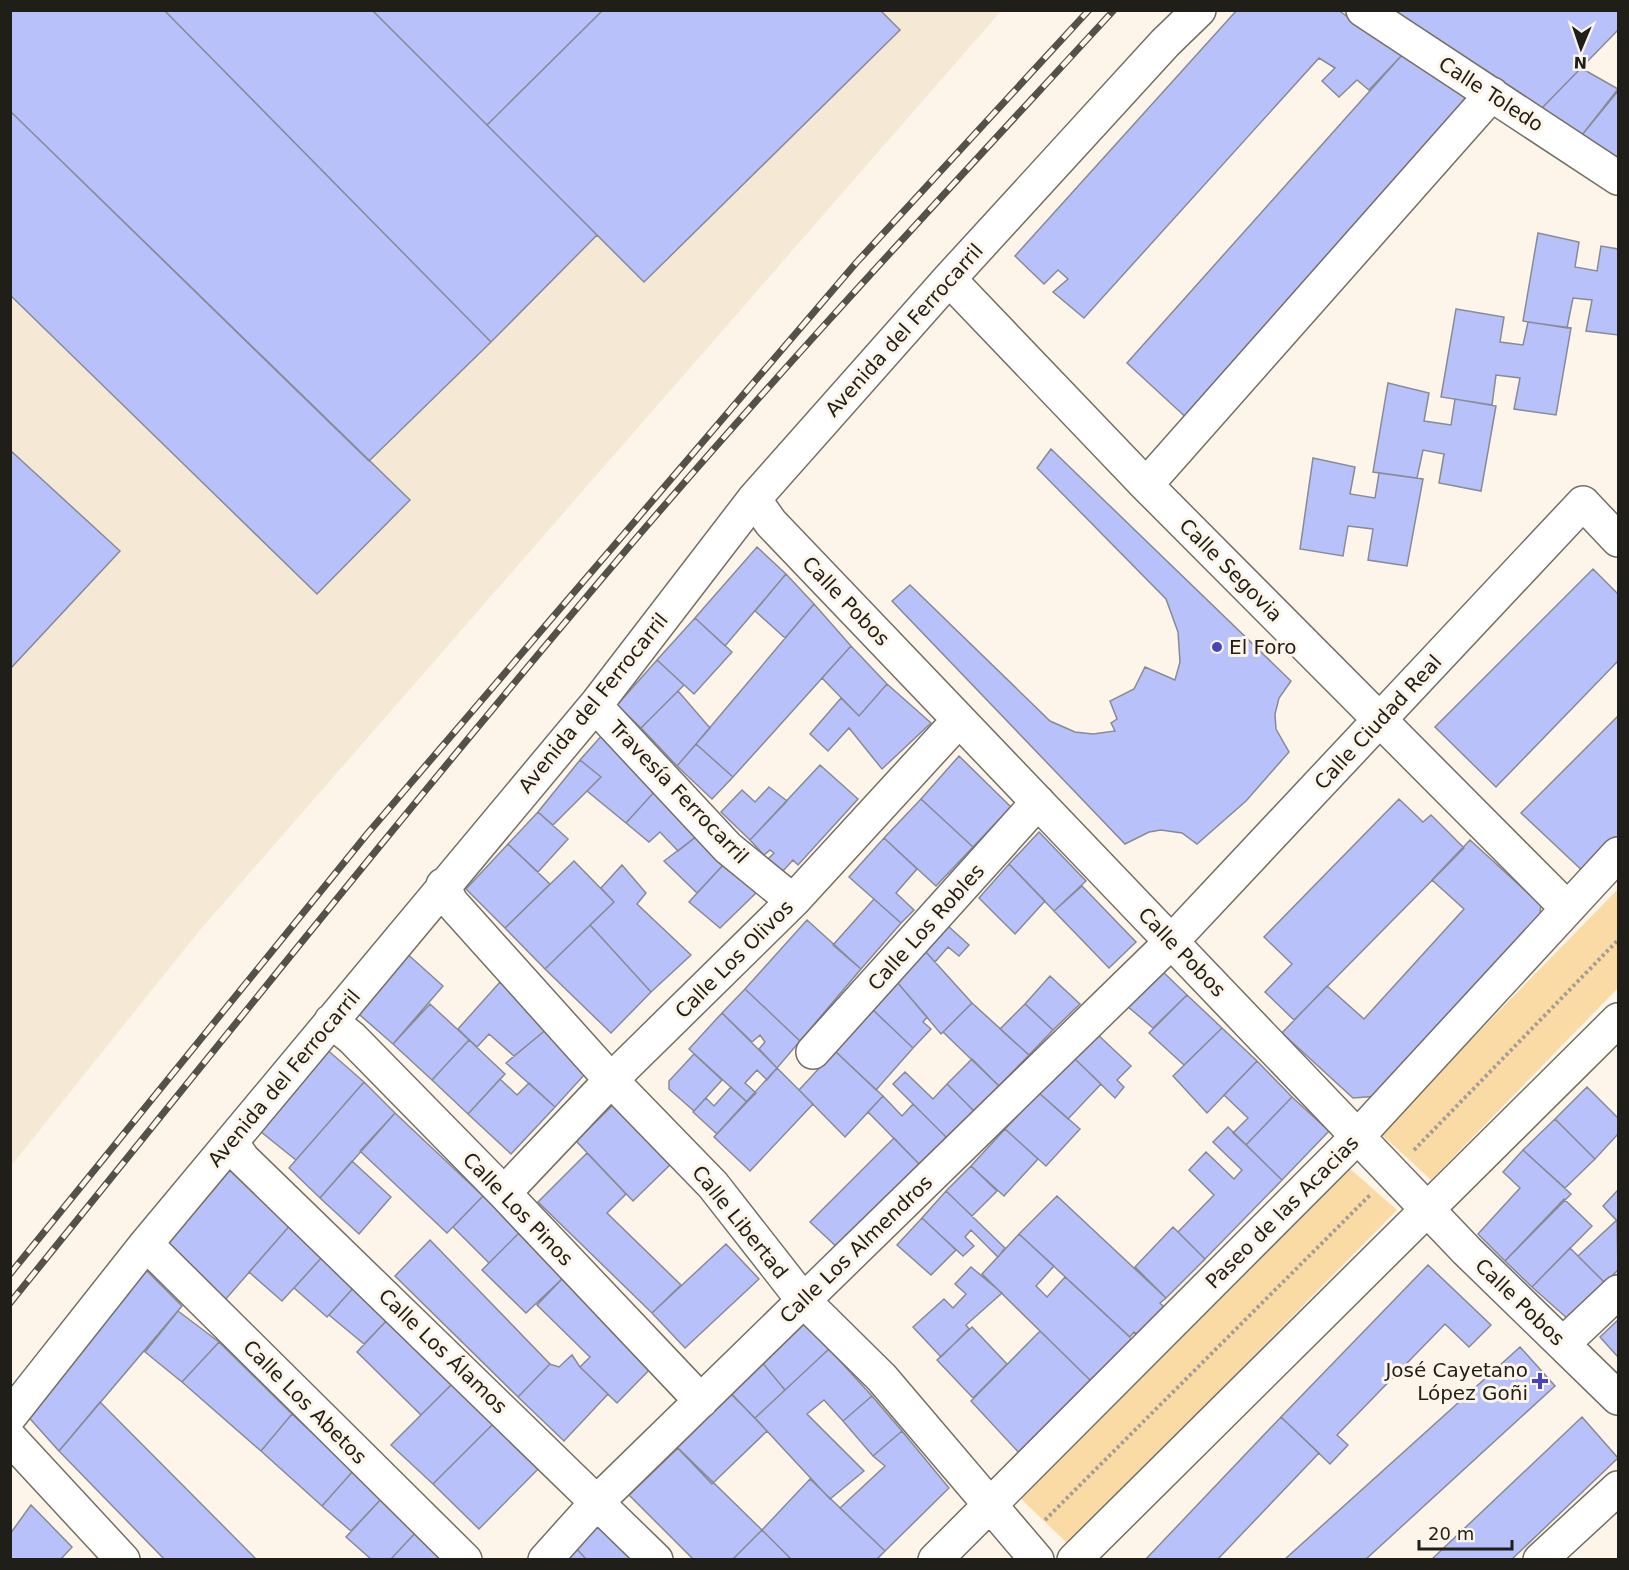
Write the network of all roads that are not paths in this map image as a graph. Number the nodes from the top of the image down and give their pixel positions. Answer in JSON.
{"nodes":[{"id":1,"x":1199,"y":10,"type":"edge"},
{"id":2,"x":1363,"y":10,"type":"edge"},
{"id":3,"x":1492,"y":94,"type":"junction"},
{"id":4,"x":1618,"y":178,"type":"edge"},
{"id":5,"x":949,"y":279,"type":"junction"},
{"id":6,"x":1146,"y":485,"type":"junction"},
{"id":7,"x":754,"y":499,"type":"junction"},
{"id":8,"x":1618,"y":540,"type":"edge"},
{"id":9,"x":598,"y":702,"type":"junction"},
{"id":10,"x":959,"y":720,"type":"junction"},
{"id":11,"x":1380,"y":720,"type":"junction"},
{"id":12,"x":1038,"y":802,"type":"junction"},
{"id":13,"x":1618,"y":854,"type":"edge"},
{"id":14,"x":443,"y":885,"type":"junction"},
{"id":15,"x":793,"y":901,"type":"junction"},
{"id":16,"x":1567,"y":908,"type":"junction"},
{"id":17,"x":1172,"y":942,"type":"junction"},
{"id":18,"x":1618,"y":1020,"type":"edge"},
{"id":19,"x":331,"y":1021,"type":"junction"},
{"id":20,"x":813,"y":1052,"type":"dead end"},
{"id":21,"x":611,"y":1080,"type":"junction"},
{"id":22,"x":1358,"y":1136,"type":"junction"},
{"id":23,"x":231,"y":1142,"type":"junction"},
{"id":24,"x":504,"y":1193,"type":"junction"},
{"id":25,"x":1429,"y":1210,"type":"junction"},
{"id":26,"x":146,"y":1244,"type":"junction"},
{"id":27,"x":1618,"y":1292,"type":"edge"},
{"id":28,"x":803,"y":1300,"type":"junction"},
{"id":29,"x":1563,"y":1344,"type":"junction"},
{"id":30,"x":1618,"y":1398,"type":"edge"},
{"id":31,"x":701,"y":1401,"type":"junction"},
{"id":32,"x":10,"y":1416,"type":"edge"},
{"id":33,"x":10,"y":1438,"type":"edge"},
{"id":34,"x":1618,"y":1488,"type":"edge"},
{"id":35,"x":598,"y":1501,"type":"junction"},
{"id":36,"x":989,"y":1503,"type":"junction"},
{"id":37,"x":1029,"y":1551,"type":"edge"},
{"id":38,"x":123,"y":1560,"type":"edge"},
{"id":39,"x":465,"y":1560,"type":"edge"},
{"id":40,"x":545,"y":1560,"type":"edge"},
{"id":41,"x":656,"y":1560,"type":"edge"},
{"id":42,"x":935,"y":1560,"type":"edge"},
{"id":43,"x":1074,"y":1560,"type":"edge"},
{"id":44,"x":1540,"y":1560,"type":"edge"}],
"edges":[{"from":1,"to":5,"type":"street","name":"Avenida del Ferrocarril"},
{"from":2,"to":3,"type":"street","name":"Calle Toledo"},
{"from":3,"to":4,"type":"street","name":"Calle Toledo"},
{"from":3,"to":6,"type":"street"},
{"from":5,"to":6,"type":"street","name":"Calle Segovia"},
{"from":5,"to":7,"type":"street","name":"Avenida del Ferrocarril"},
{"from":6,"to":11,"type":"street","name":"Calle Segovia"},
{"from":7,"to":9,"type":"street","name":"Avenida del Ferrocarril"},
{"from":7,"to":10,"type":"street","name":"Calle Pobos"},
{"from":8,"to":11,"type":"street","name":"Calle Ciudad Real"},
{"from":9,"to":14,"type":"street","name":"Avenida del Ferrocarril"},
{"from":9,"to":15,"type":"street","name":"Travesía Ferrocarril"},
{"from":10,"to":12,"type":"street","name":"Calle Pobos"},
{"from":10,"to":15,"type":"street","name":"Calle Los Olivos"},
{"from":11,"to":16,"type":"street","name":"Calle Segovia"},
{"from":11,"to":17,"type":"street","name":"Calle Ciudad Real"},
{"from":12,"to":17,"type":"street","name":"Calle Pobos"},
{"from":12,"to":20,"type":"street","name":"Calle Los Robles"},
{"from":13,"to":16,"type":"street","name":"Paseo de las Acacias"},
{"from":14,"to":19,"type":"street","name":"Avenida del Ferrocarril"},
{"from":14,"to":21,"type":"street","name":"Calle Libertad"},
{"from":15,"to":21,"type":"street","name":"Calle Los Olivos"},
{"from":16,"to":22,"type":"street","name":"Paseo de las Acacias"},
{"from":17,"to":22,"type":"street","name":"Calle Pobos"},
{"from":17,"to":28,"type":"street","name":"Calle Los Almendros"},
{"from":18,"to":25,"type":"street"},
{"from":19,"to":23,"type":"street","name":"Avenida del Ferrocarril"},
{"from":19,"to":24,"type":"street","name":"Calle Los Pinos"},
{"from":21,"to":24,"type":"street","name":"Calle Los Olivos"},
{"from":21,"to":28,"type":"street","name":"Calle Libertad"},
{"from":22,"to":25,"type":"street","name":"Calle Pobos"},
{"from":22,"to":36,"type":"street","name":"Paseo de las Acacias"},
{"from":23,"to":26,"type":"street","name":"Avenida del Ferrocarril"},
{"from":23,"to":35,"type":"street","name":"Calle Los Álamos"},
{"from":24,"to":31,"type":"street","name":"Calle Los Pinos"},
{"from":25,"to":29,"type":"street","name":"Calle Pobos"},
{"from":25,"to":43,"type":"street"},
{"from":26,"to":32,"type":"street","name":"Avenida del Ferrocarril"},
{"from":26,"to":39,"type":"street","name":"Calle Los Abetos"},
{"from":27,"to":29,"type":"street"},
{"from":28,"to":31,"type":"street","name":"Calle Los Almendros"},
{"from":28,"to":36,"type":"street","name":"Calle Libertad"},
{"from":29,"to":30,"type":"street","name":"Calle Pobos"},
{"from":31,"to":35,"type":"street","name":"Calle Los Almendros"},
{"from":33,"to":38,"type":"street"},
{"from":34,"to":44,"type":"street"},
{"from":35,"to":40,"type":"street","name":"Calle Los Almendros"},
{"from":35,"to":41,"type":"street","name":"Calle Los Álamos"},
{"from":36,"to":37,"type":"street","name":"Calle Libertad"},
{"from":36,"to":42,"type":"street","name":"Paseo de las Acacias"}]}
